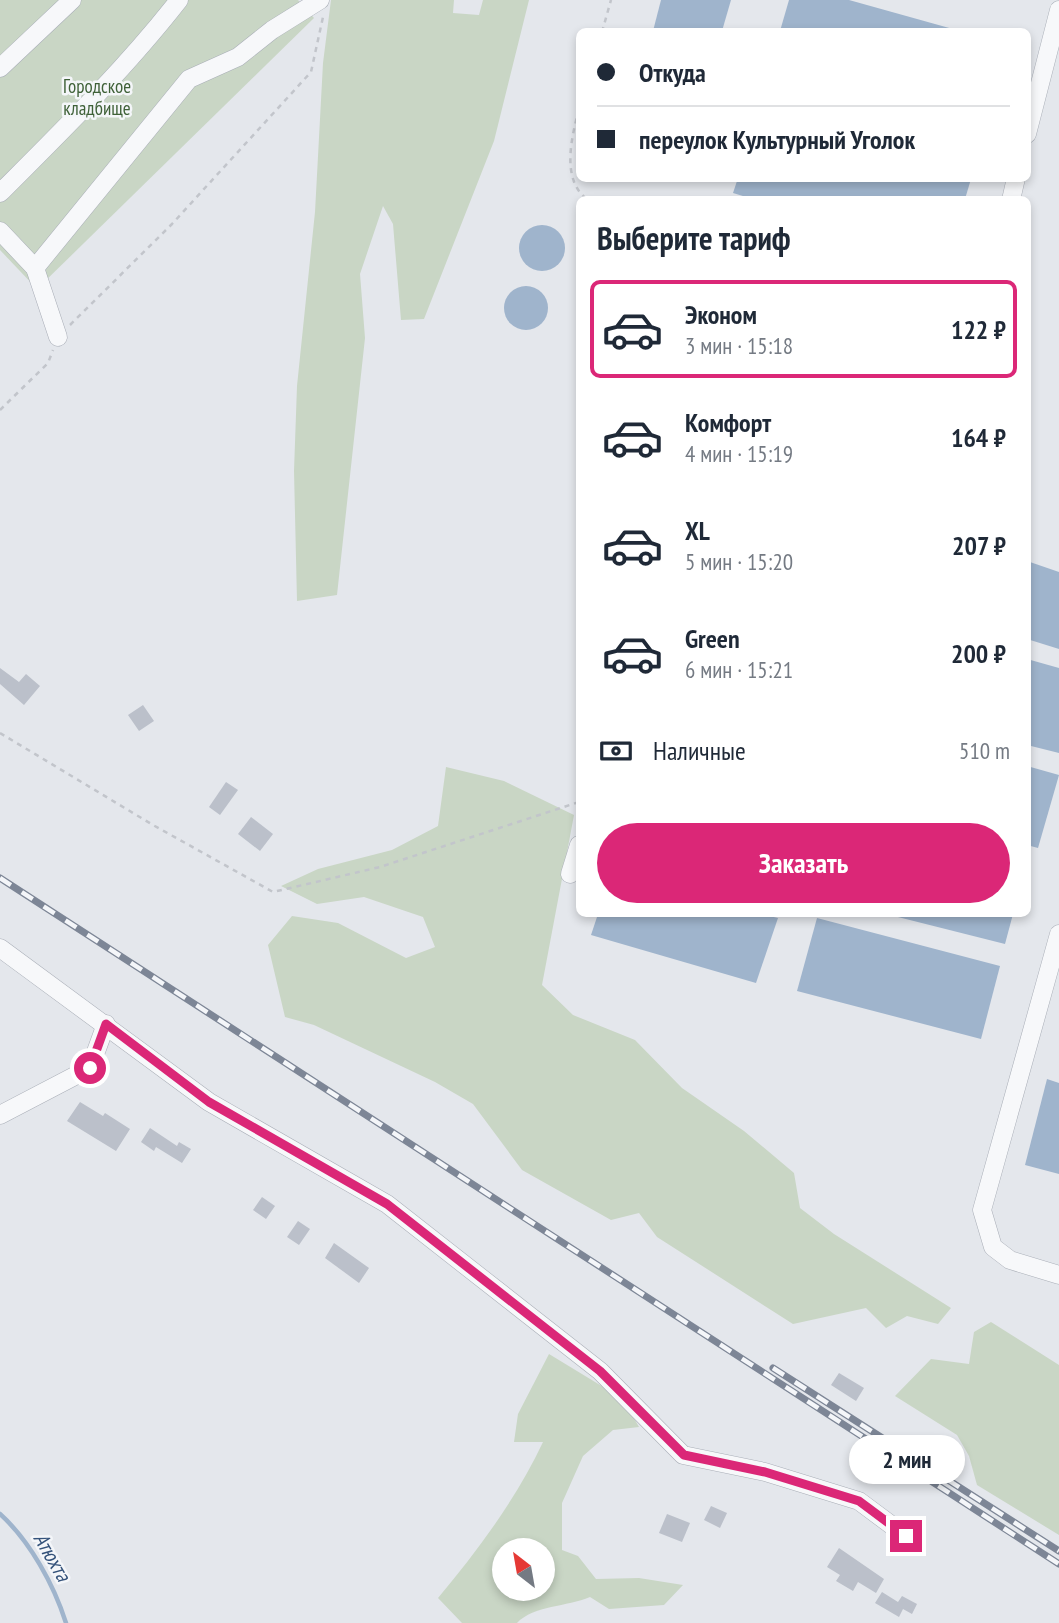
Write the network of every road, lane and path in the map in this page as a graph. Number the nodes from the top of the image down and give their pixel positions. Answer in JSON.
{"nodes":[{"id":1,"x":72,"y":0,"type":"edge"},
{"id":2,"x":179,"y":0,"type":"edge"},
{"id":3,"x":611,"y":0,"type":"edge"},
{"id":4,"x":322,"y":6,"type":"edge"},
{"id":5,"x":1059,"y":10,"type":"edge"},
{"id":6,"x":603,"y":28,"type":"edge"},
{"id":7,"x":0,"y":68,"type":"edge"},
{"id":8,"x":1031,"y":118,"type":"edge"},
{"id":9,"x":576,"y":123,"type":"edge"},
{"id":10,"x":0,"y":193,"type":"edge"},
{"id":11,"x":582,"y":196,"type":"edge"},
{"id":12,"x":0,"y":231,"type":"edge"},
{"id":13,"x":35,"y":268,"type":"junction"},
{"id":14,"x":58,"y":337,"type":"junction"},
{"id":15,"x":0,"y":410,"type":"edge"},
{"id":16,"x":0,"y":733,"type":"edge"},
{"id":17,"x":576,"y":803,"type":"edge"},
{"id":18,"x":576,"y":855,"type":"edge"},
{"id":19,"x":570,"y":874,"type":"dead end"},
{"id":20,"x":1059,"y":934,"type":"edge"},
{"id":21,"x":0,"y":948,"type":"edge"},
{"id":22,"x":106,"y":1024,"type":"junction"},
{"id":23,"x":0,"y":1115,"type":"edge"},
{"id":24,"x":1059,"y":1275,"type":"edge"},
{"id":25,"x":906,"y":1536,"type":"dead end"}],
"edges":[{"from":1,"to":7,"type":"street"},
{"from":2,"to":10,"type":"street"},
{"from":3,"to":6,"type":"path"},
{"from":4,"to":13,"type":"street"},
{"from":4,"to":14,"type":"path"},
{"from":5,"to":8,"type":"street"},
{"from":9,"to":11,"type":"path"},
{"from":12,"to":13,"type":"street"},
{"from":13,"to":14,"type":"street"},
{"from":14,"to":15,"type":"path"},
{"from":16,"to":17,"type":"path"},
{"from":18,"to":19,"type":"street"},
{"from":20,"to":24,"type":"street"},
{"from":21,"to":22,"type":"street"},
{"from":22,"to":23,"type":"street"},
{"from":22,"to":25,"type":"street"}]}
